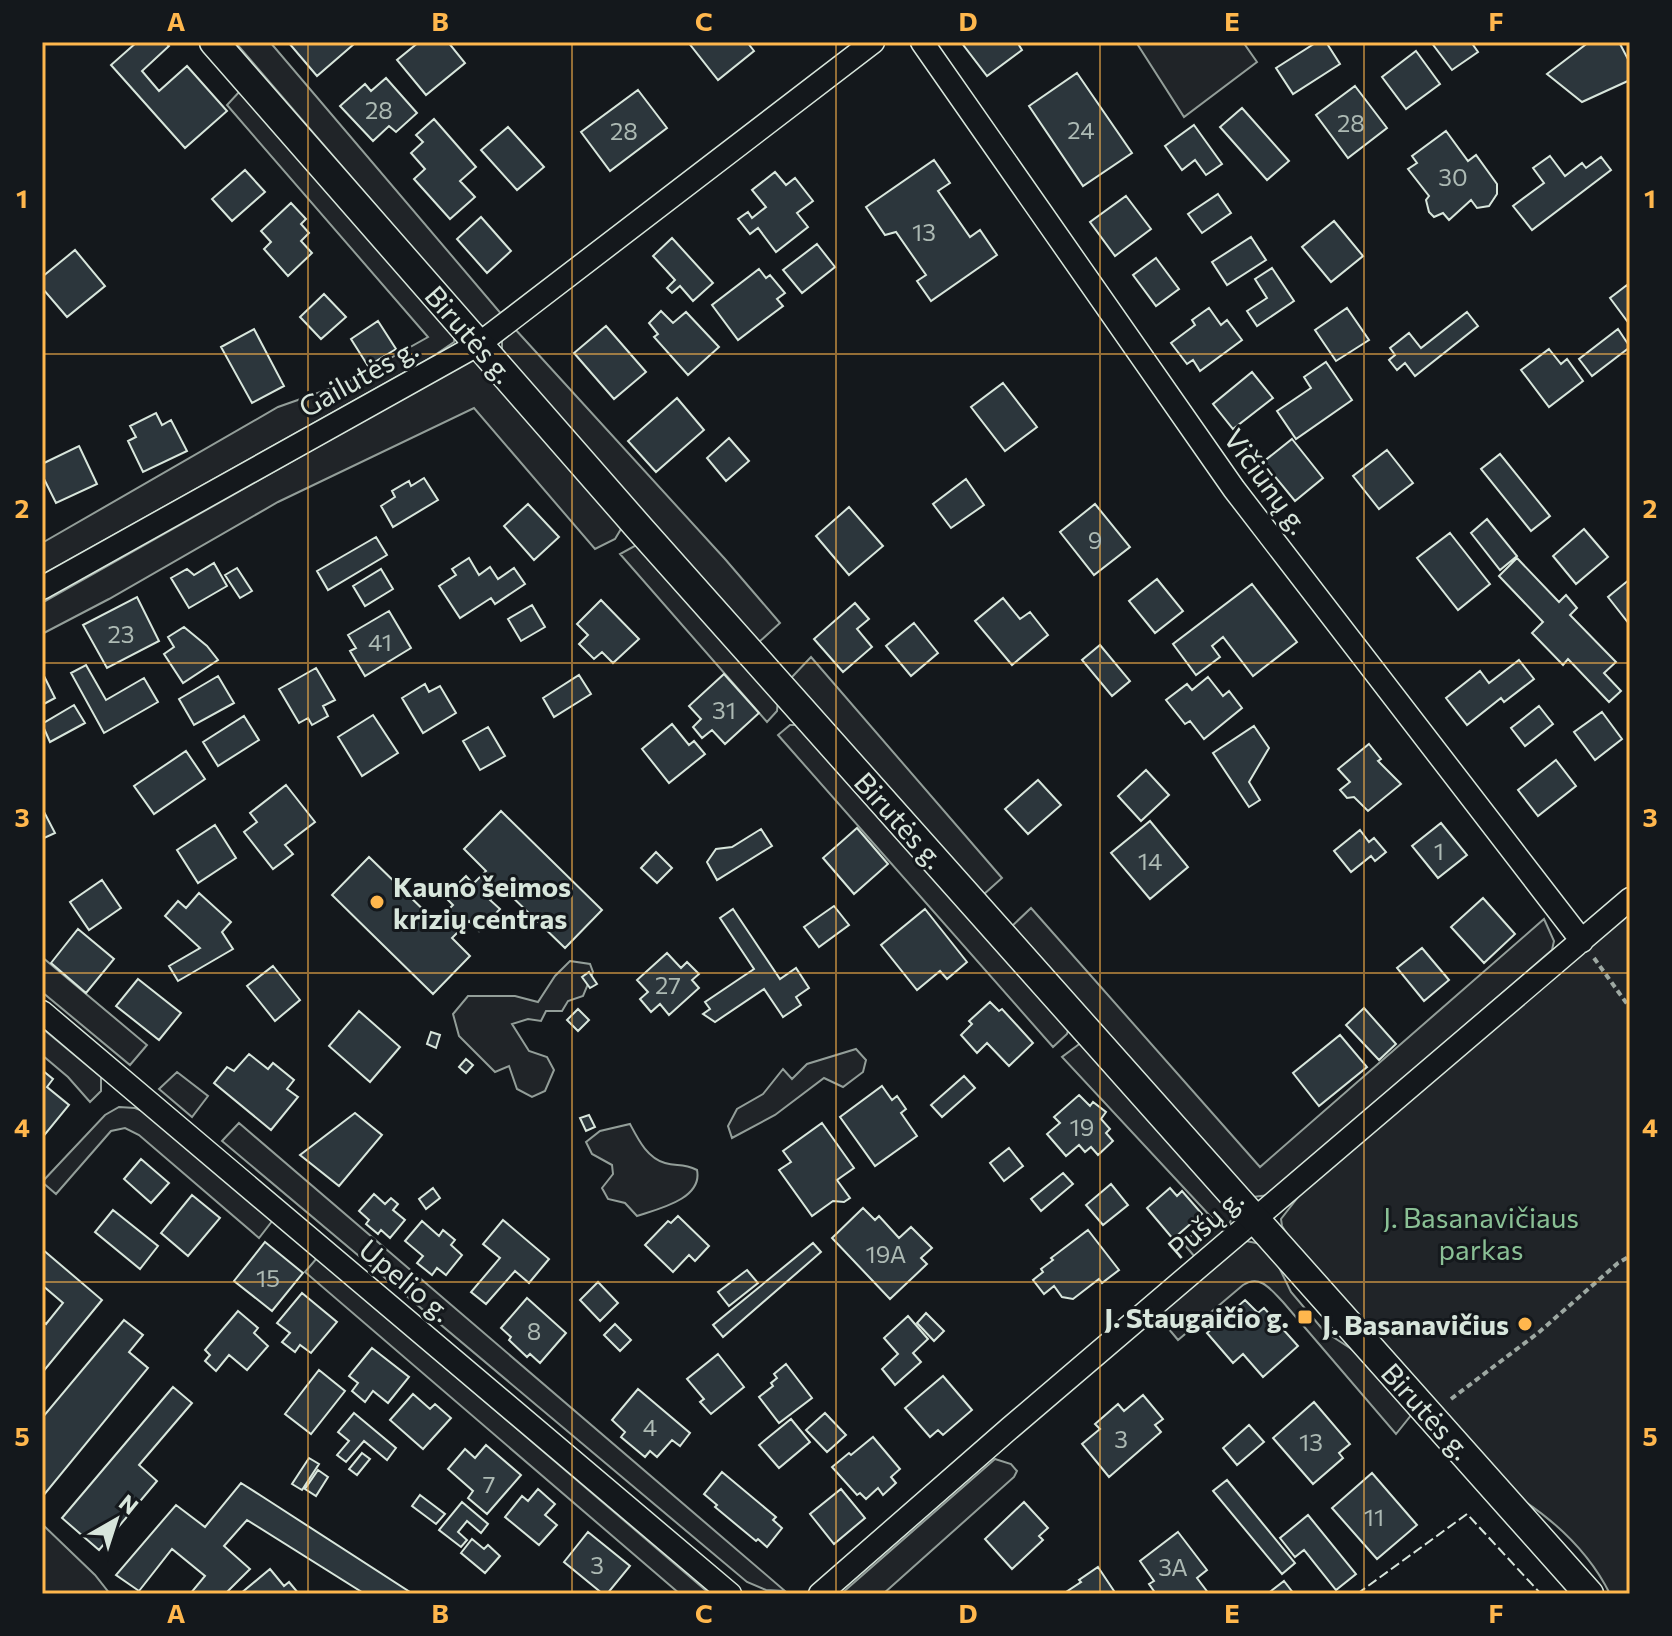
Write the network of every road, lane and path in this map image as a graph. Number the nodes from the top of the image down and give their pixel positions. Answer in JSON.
{"nodes":[{"id":1,"x":214,"y":42,"type":"edge"},
{"id":2,"x":873,"y":42,"type":"edge"},
{"id":3,"x":922,"y":42,"type":"edge"},
{"id":4,"x":479,"y":344,"type":"junction"},
{"id":5,"x":42,"y":588,"type":"edge"},
{"id":6,"x":1630,"y":899,"type":"edge"},
{"id":7,"x":1582,"y":941,"type":"junction"},
{"id":8,"x":1630,"y":1008,"type":"edge"},
{"id":9,"x":42,"y":1012,"type":"edge"},
{"id":10,"x":1256,"y":1219,"type":"junction"},
{"id":11,"x":1630,"y":1256,"type":"edge"},
{"id":12,"x":1430,"y":1415,"type":"junction"},
{"id":13,"x":730,"y":1594,"type":"edge"},
{"id":14,"x":820,"y":1594,"type":"edge"},
{"id":15,"x":1589,"y":1594,"type":"edge"}],
"edges":[{"from":1,"to":4,"type":"street","name":"Birutės g."},
{"from":2,"to":4,"type":"street","name":"Gailutės g."},
{"from":3,"to":7,"type":"street","name":"Vičiūnų g."},
{"from":4,"to":5,"type":"street","name":"Gailutės g."},
{"from":4,"to":10,"type":"street","name":"Birutės g."},
{"from":6,"to":7,"type":"street","name":"Pušų g."},
{"from":7,"to":8,"type":"path"},
{"from":7,"to":10,"type":"street","name":"Pušų g."},
{"from":9,"to":13,"type":"street","name":"Upelio g."},
{"from":10,"to":12,"type":"street","name":"Birutės g."},
{"from":10,"to":14,"type":"street","name":"Pušų g."},
{"from":11,"to":12,"type":"path"},
{"from":12,"to":15,"type":"street","name":"Birutės g."}]}
